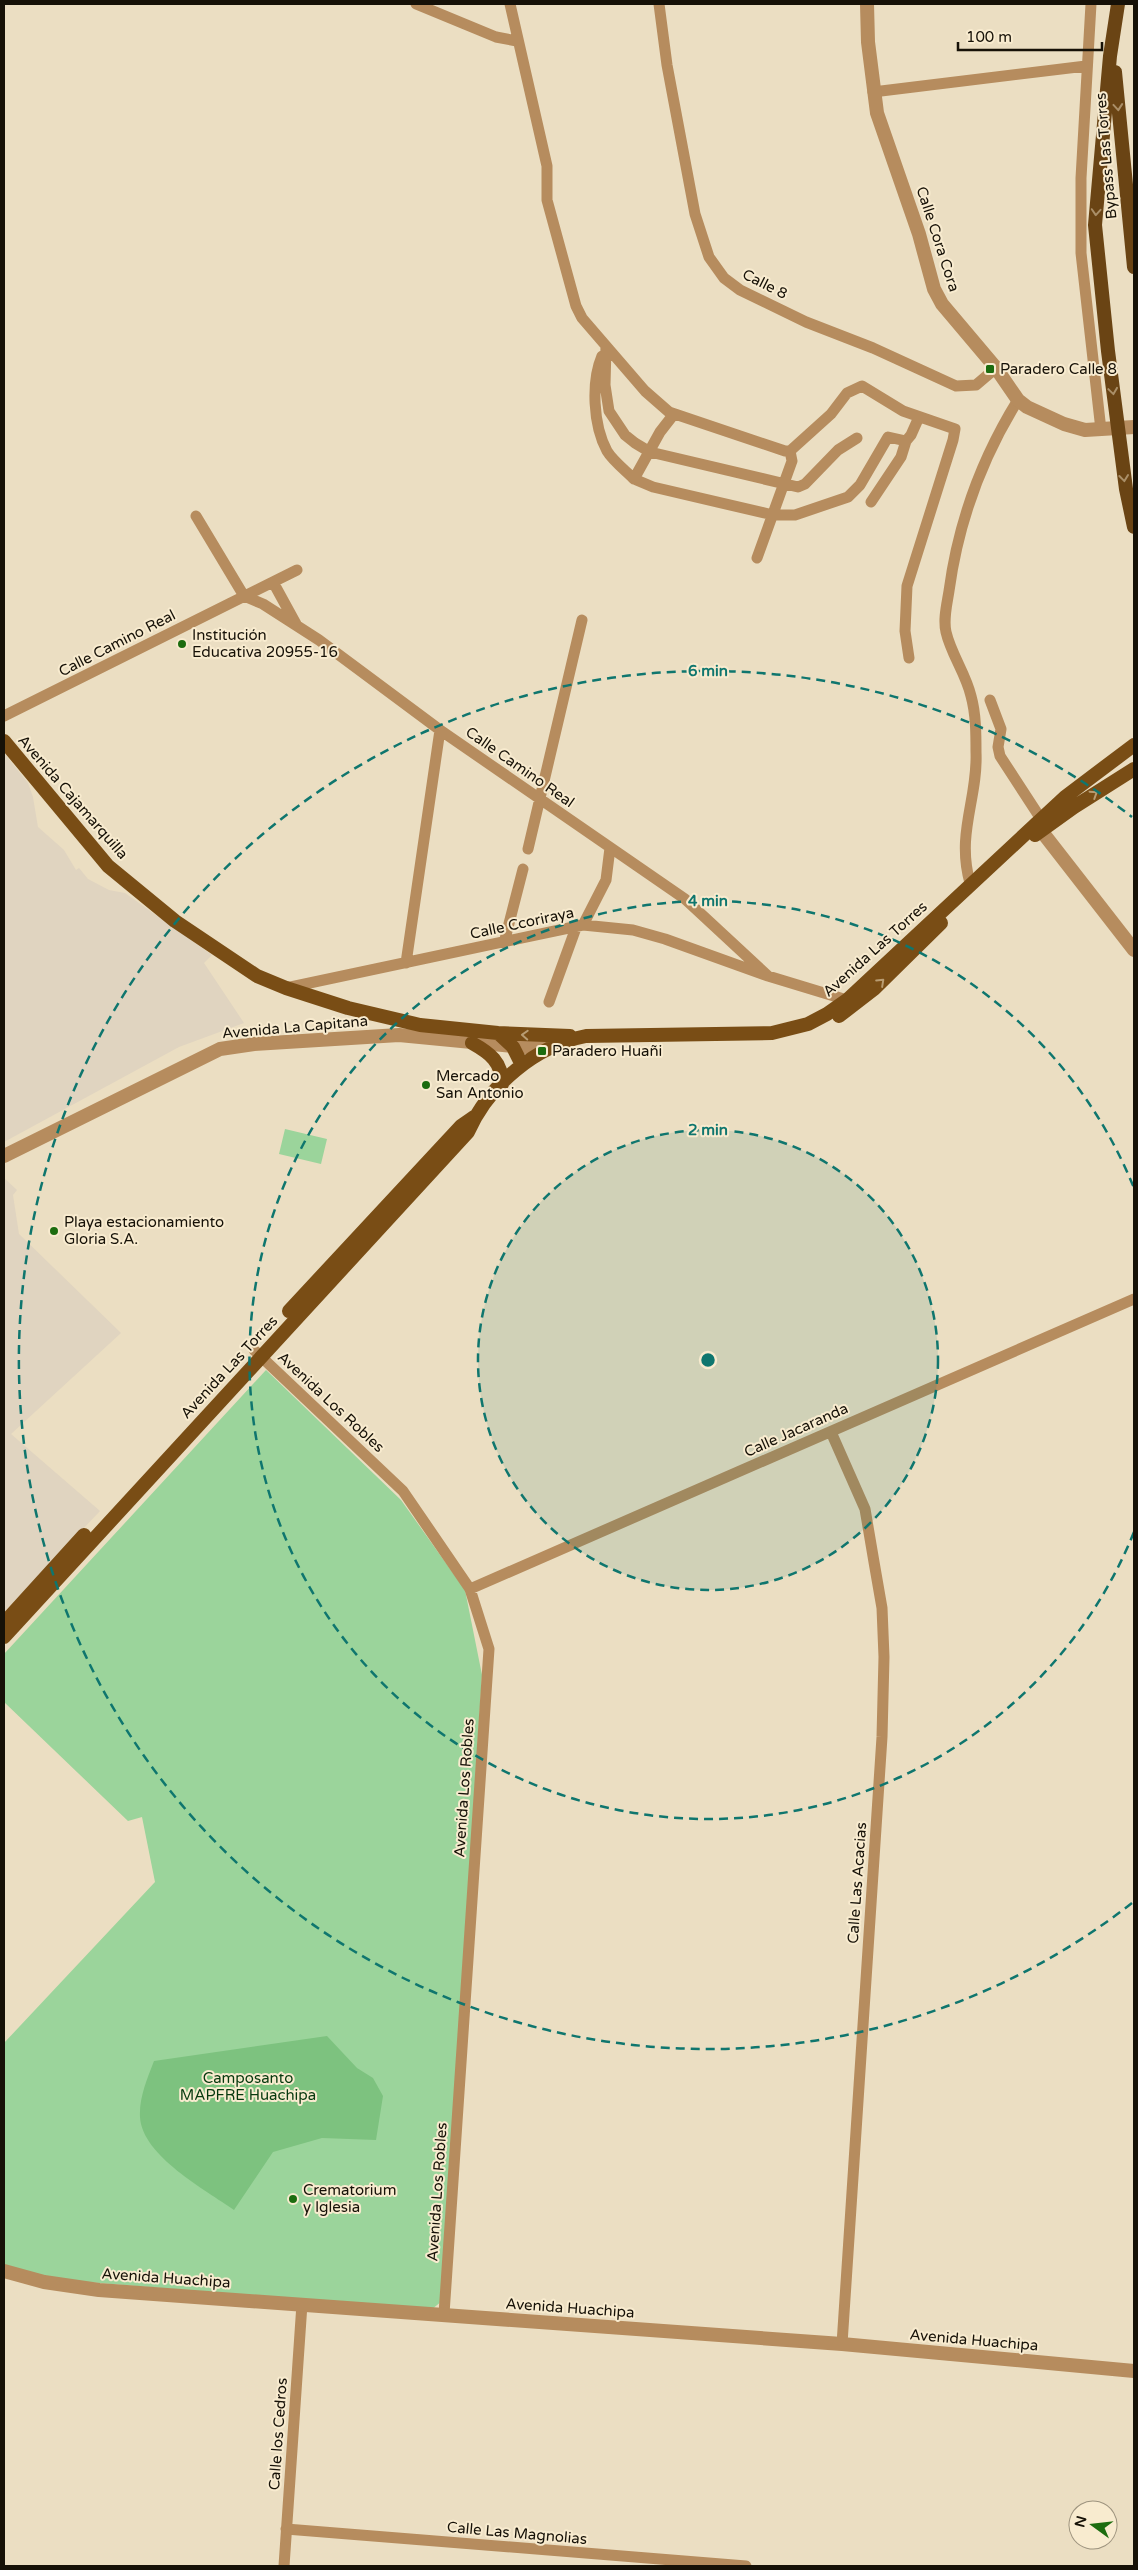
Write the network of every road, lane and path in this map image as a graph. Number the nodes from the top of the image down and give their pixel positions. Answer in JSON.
{"nodes":[{"id":1,"x":416,"y":4,"type":"edge"},
{"id":2,"x":510,"y":4,"type":"edge"},
{"id":3,"x":659,"y":4,"type":"edge"},
{"id":4,"x":867,"y":4,"type":"edge"},
{"id":5,"x":1092,"y":4,"type":"edge"},
{"id":6,"x":1118,"y":4,"type":"edge"},
{"id":7,"x":516,"y":41,"type":"junction"},
{"id":8,"x":1112,"y":41,"type":"junction"},
{"id":9,"x":1086,"y":66,"type":"junction"},
{"id":10,"x":873,"y":92,"type":"junction"},
{"id":11,"x":1134,"y":267,"type":"edge"},
{"id":12,"x":606,"y":346,"type":"junction"},
{"id":13,"x":996,"y":368,"type":"junction"},
{"id":14,"x":1018,"y":400,"type":"junction"},
{"id":15,"x":674,"y":414,"type":"junction"},
{"id":16,"x":920,"y":417,"type":"junction"},
{"id":17,"x":1134,"y":427,"type":"edge"},
{"id":18,"x":1118,"y":429,"type":"junction"},
{"id":19,"x":1101,"y":430,"type":"junction"},
{"id":20,"x":857,"y":438,"type":"dead end"},
{"id":21,"x":906,"y":441,"type":"junction"},
{"id":22,"x":790,"y":451,"type":"junction"},
{"id":23,"x":650,"y":452,"type":"junction"},
{"id":24,"x":634,"y":479,"type":"junction"},
{"id":25,"x":784,"y":485,"type":"junction"},
{"id":26,"x":871,"y":502,"type":"dead end"},
{"id":27,"x":773,"y":515,"type":"junction"},
{"id":28,"x":196,"y":516,"type":"dead end"},
{"id":29,"x":1134,"y":527,"type":"edge"},
{"id":30,"x":757,"y":558,"type":"dead end"},
{"id":31,"x":296,"y":570,"type":"dead end"},
{"id":32,"x":273,"y":582,"type":"junction"},
{"id":33,"x":244,"y":596,"type":"junction"},
{"id":34,"x":582,"y":620,"type":"dead end"},
{"id":35,"x":298,"y":626,"type":"junction"},
{"id":36,"x":909,"y":658,"type":"dead end"},
{"id":37,"x":990,"y":700,"type":"dead end"},
{"id":38,"x":4,"y":716,"type":"edge"},
{"id":39,"x":440,"y":730,"type":"junction"},
{"id":40,"x":4,"y":741,"type":"edge"},
{"id":41,"x":1134,"y":745,"type":"edge"},
{"id":42,"x":1134,"y":769,"type":"edge"},
{"id":43,"x":540,"y":799,"type":"junction"},
{"id":44,"x":1039,"y":825,"type":"junction"},
{"id":45,"x":610,"y":848,"type":"junction"},
{"id":46,"x":528,"y":849,"type":"dead end"},
{"id":47,"x":523,"y":869,"type":"dead end"},
{"id":48,"x":970,"y":883,"type":"junction"},
{"id":49,"x":580,"y":925,"type":"junction"},
{"id":50,"x":504,"y":943,"type":"junction"},
{"id":51,"x":1134,"y":950,"type":"edge"},
{"id":52,"x":406,"y":964,"type":"junction"},
{"id":53,"x":768,"y":976,"type":"junction"},
{"id":54,"x":286,"y":988,"type":"junction"},
{"id":55,"x":846,"y":1000,"type":"junction"},
{"id":56,"x":549,"y":1002,"type":"dead end"},
{"id":57,"x":498,"y":1033,"type":"junction"},
{"id":58,"x":586,"y":1036,"type":"junction"},
{"id":59,"x":472,"y":1043,"type":"junction"},
{"id":60,"x":552,"y":1046,"type":"junction"},
{"id":61,"x":513,"y":1047,"type":"junction"},
{"id":62,"x":522,"y":1065,"type":"junction"},
{"id":63,"x":502,"y":1084,"type":"junction"},
{"id":64,"x":4,"y":1156,"type":"edge"},
{"id":65,"x":1134,"y":1299,"type":"edge"},
{"id":66,"x":257,"y":1354,"type":"junction"},
{"id":67,"x":831,"y":1432,"type":"junction"},
{"id":68,"x":470,"y":1589,"type":"junction"},
{"id":69,"x":4,"y":1623,"type":"edge"},
{"id":70,"x":4,"y":1637,"type":"edge"},
{"id":71,"x":4,"y":2271,"type":"edge"},
{"id":72,"x":302,"y":2304,"type":"junction"},
{"id":73,"x":444,"y":2314,"type":"junction"},
{"id":74,"x":842,"y":2344,"type":"junction"},
{"id":75,"x":1134,"y":2371,"type":"edge"},
{"id":76,"x":286,"y":2529,"type":"junction"},
{"id":77,"x":284,"y":2566,"type":"edge"},
{"id":78,"x":746,"y":2566,"type":"edge"}],
"edges":[{"from":1,"to":7,"type":"street"},
{"from":2,"to":7,"type":"street"},
{"from":3,"to":13,"type":"street","name":"Calle 8"},
{"from":4,"to":10,"type":"street","name":"Calle Cora Cora"},
{"from":5,"to":9,"type":"street"},
{"from":6,"to":8,"type":"highway"},
{"from":7,"to":12,"type":"street"},
{"from":8,"to":11,"type":"highway","name":"Bypass Las Torres","one_way":true},
{"from":8,"to":18,"type":"highway","one_way":true},
{"from":9,"to":10,"type":"street"},
{"from":9,"to":19,"type":"street"},
{"from":10,"to":13,"type":"street","name":"Calle Cora Cora"},
{"from":12,"to":15,"type":"street"},
{"from":12,"to":23,"type":"street"},
{"from":12,"to":24,"type":"street"},
{"from":13,"to":14,"type":"street","name":"Calle Cora Cora"},
{"from":14,"to":19,"type":"street","name":"Calle Cora Cora"},
{"from":14,"to":48,"type":"street"},
{"from":15,"to":22,"type":"street"},
{"from":15,"to":23,"type":"street"},
{"from":16,"to":21,"type":"street"},
{"from":16,"to":22,"type":"street"},
{"from":16,"to":36,"type":"street"},
{"from":17,"to":18,"type":"street","name":"Calle Cora Cora"},
{"from":18,"to":19,"type":"street","name":"Calle Cora Cora"},
{"from":18,"to":29,"type":"highway","one_way":true},
{"from":20,"to":25,"type":"street"},
{"from":21,"to":26,"type":"street"},
{"from":21,"to":27,"type":"street"},
{"from":22,"to":25,"type":"street"},
{"from":23,"to":24,"type":"street"},
{"from":23,"to":25,"type":"street"},
{"from":24,"to":27,"type":"street"},
{"from":25,"to":27,"type":"street"},
{"from":27,"to":30,"type":"street"},
{"from":28,"to":33,"type":"street"},
{"from":31,"to":32,"type":"street","name":"Calle Camino Real"},
{"from":32,"to":33,"type":"street","name":"Calle Camino Real"},
{"from":32,"to":35,"type":"street"},
{"from":33,"to":35,"type":"street","name":"Calle Camino Real"},
{"from":33,"to":38,"type":"street","name":"Calle Camino Real"},
{"from":34,"to":43,"type":"street"},
{"from":35,"to":39,"type":"street","name":"Calle Camino Real"},
{"from":37,"to":44,"type":"street"},
{"from":39,"to":43,"type":"street","name":"Calle Camino Real"},
{"from":39,"to":52,"type":"street"},
{"from":40,"to":54,"type":"main road","name":"Avenida Cajamarquilla"},
{"from":41,"to":44,"type":"main road","name":"Avenida Las Torres"},
{"from":44,"to":42,"type":"main road","name":"Avenida Las Torres","one_way":true},
{"from":43,"to":45,"type":"street","name":"Calle Camino Real"},
{"from":43,"to":46,"type":"street"},
{"from":44,"to":48,"type":"main road","name":"Avenida Las Torres"},
{"from":44,"to":51,"type":"street"},
{"from":60,"to":44,"type":"main road","name":"Avenida Las Torres","one_way":true},
{"from":45,"to":49,"type":"street"},
{"from":45,"to":53,"type":"street","name":"Calle Camino Real"},
{"from":47,"to":50,"type":"street"},
{"from":48,"to":55,"type":"main road","name":"Avenida Las Torres"},
{"from":49,"to":50,"type":"street","name":"Calle Ccoriraya"},
{"from":49,"to":53,"type":"street","name":"Calle Ccoriraya"},
{"from":49,"to":56,"type":"street"},
{"from":50,"to":52,"type":"street","name":"Calle Ccoriraya"},
{"from":52,"to":54,"type":"street","name":"Calle Ccoriraya"},
{"from":53,"to":55,"type":"street","name":"Calle Ccoriraya"},
{"from":54,"to":57,"type":"main road","name":"Avenida Cajamarquilla"},
{"from":55,"to":58,"type":"main road","name":"Avenida Las Torres"},
{"from":58,"to":57,"type":"main road","name":"Avenida Cajamarquilla","one_way":true},
{"from":57,"to":61,"type":"main road"},
{"from":58,"to":60,"type":"main road","name":"Avenida Las Torres"},
{"from":59,"to":61,"type":"street","name":"Avenida La Capitana"},
{"from":59,"to":63,"type":"main road"},
{"from":59,"to":64,"type":"street","name":"Avenida La Capitana"},
{"from":60,"to":61,"type":"street","name":"Avenida La Capitana"},
{"from":60,"to":62,"type":"main road","name":"Avenida Las Torres"},
{"from":61,"to":62,"type":"main road"},
{"from":62,"to":63,"type":"main road","name":"Avenida Las Torres"},
{"from":63,"to":66,"type":"main road","name":"Avenida Las Torres"},
{"from":65,"to":67,"type":"street","name":"Calle Jacaranda"},
{"from":66,"to":68,"type":"street","name":"Avenida Los Robles"},
{"from":66,"to":69,"type":"main road","name":"Avenida Las Torres"},
{"from":66,"to":70,"type":"main road","name":"Avenida Las Torres"},
{"from":67,"to":68,"type":"street","name":"Calle Jacaranda"},
{"from":67,"to":74,"type":"street","name":"Calle Las Acacias"},
{"from":68,"to":73,"type":"street","name":"Avenida Los Robles"},
{"from":71,"to":72,"type":"street","name":"Avenida Huachipa"},
{"from":72,"to":73,"type":"street","name":"Avenida Huachipa"},
{"from":72,"to":76,"type":"street","name":"Calle los Cedros"},
{"from":73,"to":74,"type":"street","name":"Avenida Huachipa"},
{"from":74,"to":75,"type":"street","name":"Avenida Huachipa"},
{"from":76,"to":77,"type":"street","name":"Calle los Cedros"},
{"from":76,"to":78,"type":"street","name":"Calle Las Magnolias"}]}
